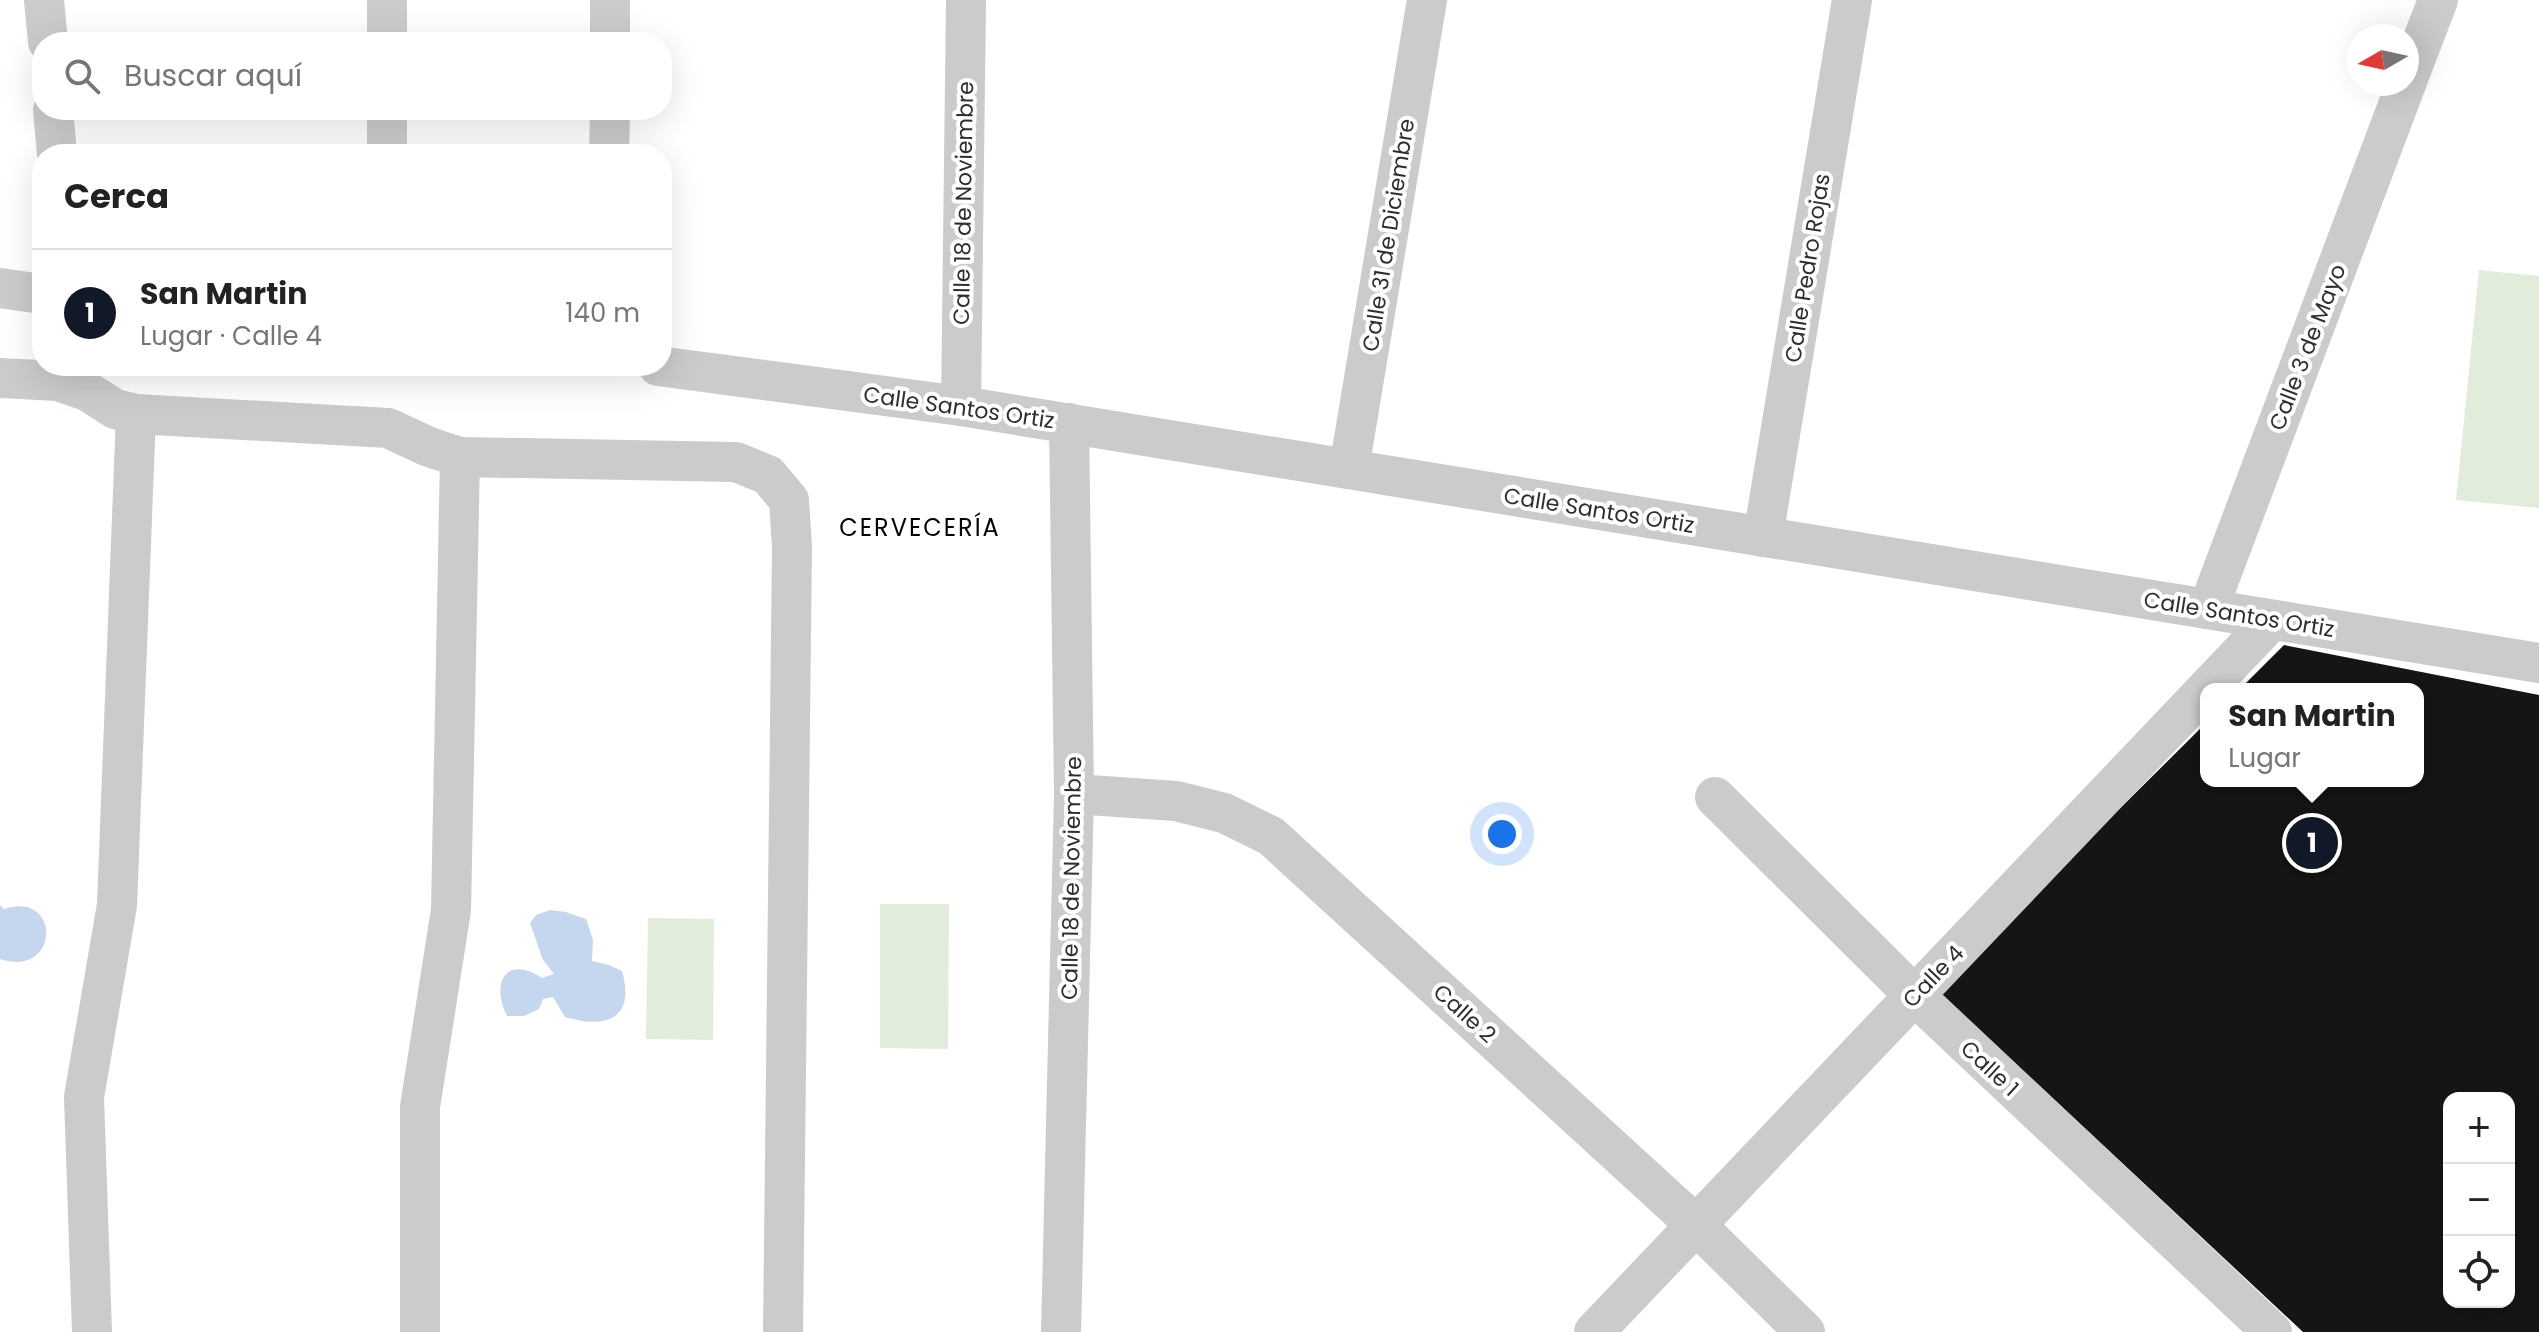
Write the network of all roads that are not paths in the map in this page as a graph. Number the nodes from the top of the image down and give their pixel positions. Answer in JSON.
{"nodes":[{"id":1,"x":44,"y":0,"type":"edge"},
{"id":2,"x":387,"y":0,"type":"edge"},
{"id":3,"x":610,"y":0,"type":"edge"},
{"id":4,"x":966,"y":0,"type":"edge"},
{"id":5,"x":1427,"y":0,"type":"edge"},
{"id":6,"x":1852,"y":0,"type":"edge"},
{"id":7,"x":2438,"y":0,"type":"edge"},
{"id":8,"x":47,"y":32,"type":"edge"},
{"id":9,"x":387,"y":32,"type":"edge"},
{"id":10,"x":610,"y":32,"type":"edge"},
{"id":11,"x":2419,"y":49,"type":"edge"},
{"id":12,"x":2401,"y":96,"type":"edge"},
{"id":13,"x":54,"y":120,"type":"edge"},
{"id":14,"x":387,"y":120,"type":"edge"},
{"id":15,"x":610,"y":120,"type":"edge"},
{"id":16,"x":56,"y":144,"type":"edge"},
{"id":17,"x":387,"y":144,"type":"edge"},
{"id":18,"x":609,"y":144,"type":"edge"},
{"id":19,"x":0,"y":288,"type":"edge"},
{"id":20,"x":32,"y":293,"type":"edge"},
{"id":21,"x":672,"y":368,"type":"edge"},
{"id":22,"x":0,"y":378,"type":"edge"},
{"id":23,"x":961,"y":406,"type":"junction"},
{"id":24,"x":136,"y":414,"type":"junction"},
{"id":25,"x":1069,"y":423,"type":"junction"},
{"id":26,"x":460,"y":457,"type":"junction"},
{"id":27,"x":1349,"y":469,"type":"junction"},
{"id":28,"x":1763,"y":537,"type":"junction"},
{"id":29,"x":2208,"y":609,"type":"junction"},
{"id":30,"x":2272,"y":620,"type":"junction"},
{"id":31,"x":2539,"y":663,"type":"edge"},
{"id":32,"x":2212,"y":683,"type":"edge"},
{"id":33,"x":2200,"y":695,"type":"edge"},
{"id":34,"x":1074,"y":794,"type":"junction"},
{"id":35,"x":1715,"y":797,"type":"dead end"},
{"id":36,"x":1914,"y":995,"type":"junction"},
{"id":37,"x":1696,"y":1225,"type":"junction"},
{"id":38,"x":92,"y":1332,"type":"edge"},
{"id":39,"x":420,"y":1332,"type":"edge"},
{"id":40,"x":783,"y":1332,"type":"edge"},
{"id":41,"x":1061,"y":1332,"type":"edge"},
{"id":42,"x":1594,"y":1332,"type":"edge"},
{"id":43,"x":1805,"y":1332,"type":"edge"},
{"id":44,"x":2272,"y":1332,"type":"edge"}],
"edges":[{"from":1,"to":8,"type":"street"},
{"from":2,"to":9,"type":"street"},
{"from":3,"to":10,"type":"street"},
{"from":4,"to":23,"type":"street","name":"Calle 18 de Noviembre"},
{"from":5,"to":27,"type":"street","name":"Calle 31 de Diciembre"},
{"from":6,"to":28,"type":"street","name":"Calle Pedro Rojas"},
{"from":7,"to":11,"type":"street","name":"Calle 3 de Mayo"},
{"from":12,"to":29,"type":"street","name":"Calle 3 de Mayo"},
{"from":13,"to":16,"type":"street"},
{"from":14,"to":17,"type":"street"},
{"from":15,"to":18,"type":"street"},
{"from":19,"to":20,"type":"street"},
{"from":21,"to":23,"type":"street","name":"Calle Santos Ortiz"},
{"from":22,"to":24,"type":"street"},
{"from":23,"to":25,"type":"street","name":"Calle Santos Ortiz"},
{"from":24,"to":26,"type":"street"},
{"from":24,"to":38,"type":"street"},
{"from":25,"to":27,"type":"street","name":"Calle Santos Ortiz"},
{"from":25,"to":34,"type":"street","name":"Calle 18 de Noviembre"},
{"from":26,"to":39,"type":"street"},
{"from":26,"to":40,"type":"street"},
{"from":27,"to":28,"type":"street","name":"Calle Santos Ortiz"},
{"from":28,"to":29,"type":"street","name":"Calle Santos Ortiz"},
{"from":29,"to":30,"type":"street","name":"Calle Santos Ortiz"},
{"from":30,"to":31,"type":"street","name":"Calle Santos Ortiz"},
{"from":30,"to":32,"type":"street","name":"Calle 4"},
{"from":33,"to":36,"type":"street","name":"Calle 4"},
{"from":34,"to":37,"type":"street","name":"Calle 2"},
{"from":34,"to":41,"type":"street","name":"Calle 18 de Noviembre"},
{"from":35,"to":36,"type":"street","name":"Calle 1"},
{"from":36,"to":37,"type":"street","name":"Calle 4"},
{"from":36,"to":44,"type":"street","name":"Calle 1"},
{"from":37,"to":42,"type":"street","name":"Calle 4"},
{"from":37,"to":43,"type":"street","name":"Calle 2"}]}
